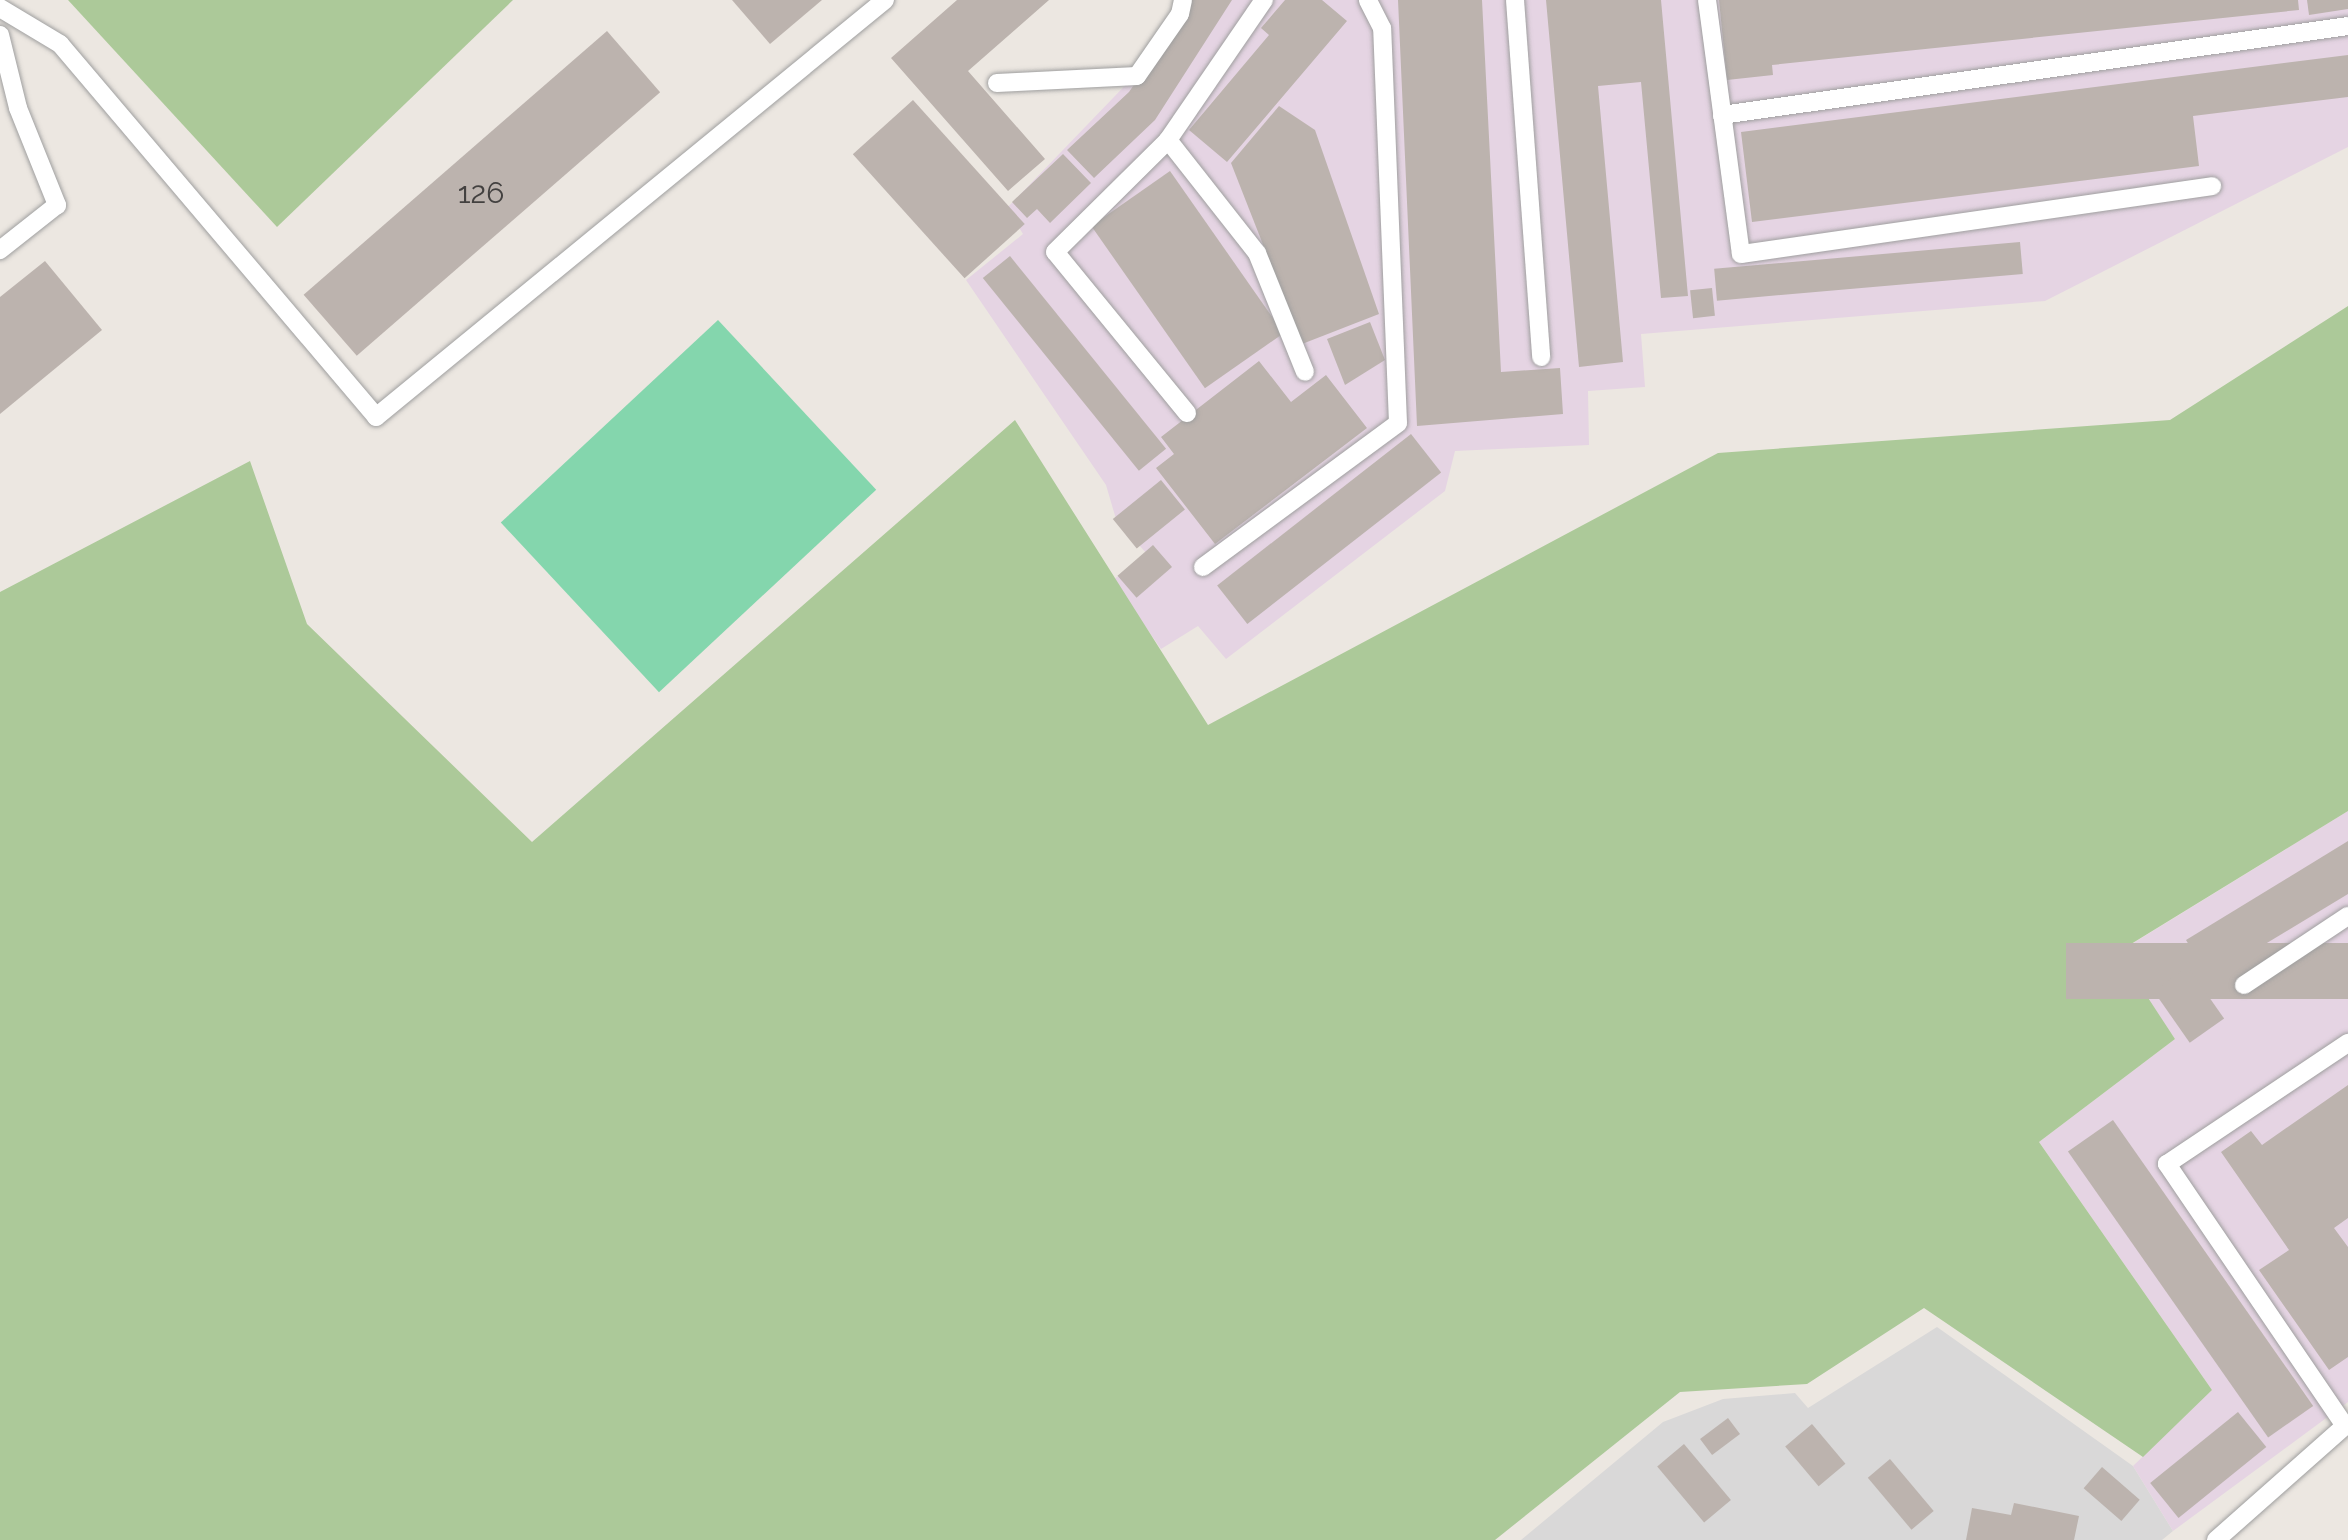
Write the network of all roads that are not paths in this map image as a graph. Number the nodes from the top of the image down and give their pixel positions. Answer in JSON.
{"nodes":[{"id":1,"x":885,"y":0,"type":"edge"},
{"id":2,"x":1182,"y":0,"type":"edge"},
{"id":3,"x":1264,"y":0,"type":"edge"},
{"id":4,"x":1368,"y":0,"type":"edge"},
{"id":5,"x":1515,"y":0,"type":"edge"},
{"id":6,"x":1707,"y":0,"type":"edge"},
{"id":7,"x":0,"y":8,"type":"edge"},
{"id":8,"x":2348,"y":26,"type":"edge"},
{"id":9,"x":0,"y":35,"type":"edge"},
{"id":10,"x":997,"y":83,"type":"dead end"},
{"id":11,"x":1722,"y":116,"type":"junction"},
{"id":12,"x":1168,"y":140,"type":"junction"},
{"id":13,"x":2212,"y":186,"type":"dead end"},
{"id":14,"x":0,"y":250,"type":"edge"},
{"id":15,"x":1540,"y":357,"type":"dead end"},
{"id":16,"x":1305,"y":372,"type":"dead end"},
{"id":17,"x":1188,"y":413,"type":"dead end"},
{"id":18,"x":1203,"y":567,"type":"dead end"},
{"id":19,"x":2348,"y":916,"type":"edge"},
{"id":20,"x":2244,"y":984,"type":"dead end"},
{"id":21,"x":2348,"y":1043,"type":"edge"},
{"id":22,"x":2347,"y":1426,"type":"edge"},
{"id":23,"x":2216,"y":1540,"type":"edge"}],
"edges":[{"from":1,"to":7,"type":"lane"},
{"from":2,"to":10,"type":"lane"},
{"from":3,"to":12,"type":"lane"},
{"from":4,"to":18,"type":"lane"},
{"from":5,"to":15,"type":"lane"},
{"from":6,"to":11,"type":"lane"},
{"from":8,"to":11,"type":"lane"},
{"from":9,"to":14,"type":"lane"},
{"from":11,"to":13,"type":"lane"},
{"from":12,"to":16,"type":"lane"},
{"from":12,"to":17,"type":"lane"},
{"from":19,"to":20,"type":"lane"},
{"from":21,"to":22,"type":"lane"},
{"from":22,"to":23,"type":"lane"}]}
